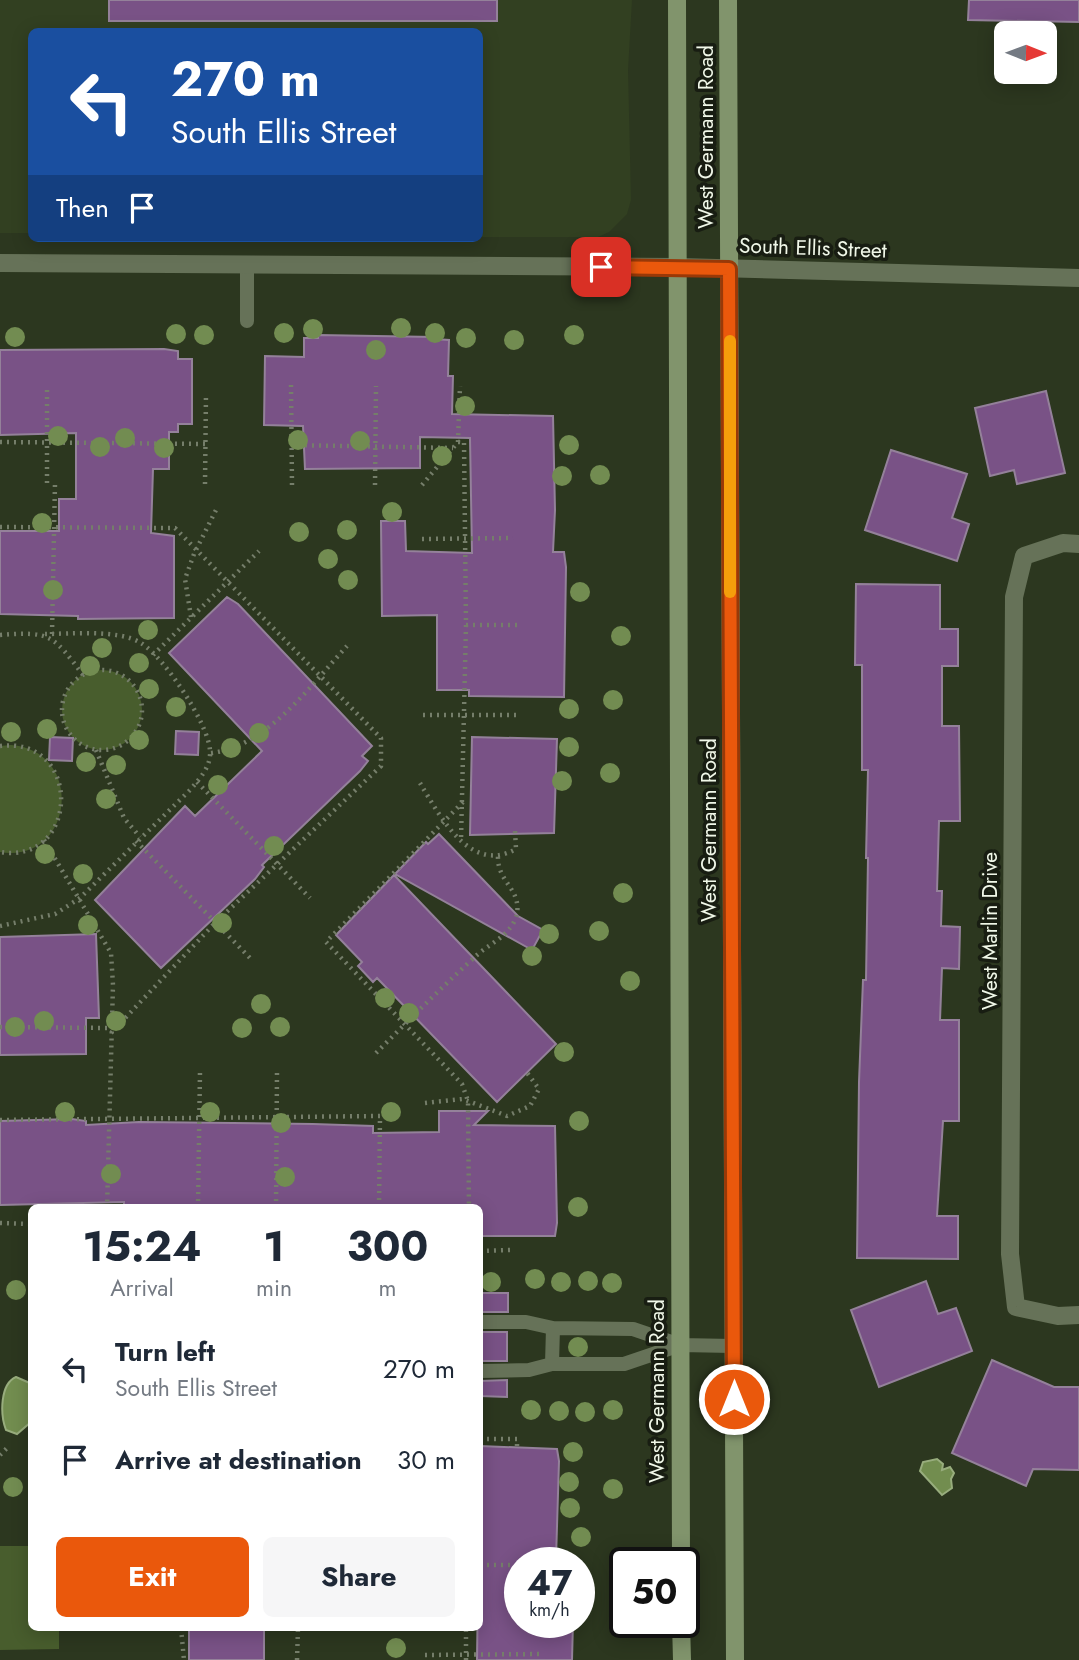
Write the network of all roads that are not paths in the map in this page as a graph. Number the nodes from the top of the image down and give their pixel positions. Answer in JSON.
{"nodes":[{"id":1,"x":677,"y":0,"type":"edge"},
{"id":2,"x":728,"y":0,"type":"edge"},
{"id":3,"x":0,"y":263,"type":"edge"},
{"id":4,"x":247,"y":264,"type":"junction"},
{"id":5,"x":679,"y":267,"type":"junction"},
{"id":6,"x":729,"y":269,"type":"junction"},
{"id":7,"x":1079,"y":278,"type":"edge"},
{"id":8,"x":247,"y":321,"type":"dead end"},
{"id":9,"x":1079,"y":544,"type":"edge"},
{"id":10,"x":1079,"y":1315,"type":"edge"},
{"id":11,"x":483,"y":1322,"type":"edge"},
{"id":12,"x":553,"y":1328,"type":"junction"},
{"id":13,"x":680,"y":1345,"type":"junction"},
{"id":14,"x":733,"y":1346,"type":"junction"},
{"id":15,"x":552,"y":1364,"type":"junction"},
{"id":16,"x":483,"y":1371,"type":"edge"},
{"id":17,"x":681,"y":1547,"type":"edge"},
{"id":18,"x":681,"y":1638,"type":"edge"},
{"id":19,"x":682,"y":1660,"type":"edge"},
{"id":20,"x":735,"y":1660,"type":"edge"}],
"edges":[{"from":1,"to":5,"type":"main road","name":"West Germann Road"},
{"from":2,"to":6,"type":"main road","name":"West Germann Road"},
{"from":3,"to":4,"type":"street","name":"South Ellis Street"},
{"from":4,"to":5,"type":"street","name":"South Ellis Street"},
{"from":4,"to":8,"type":"lane"},
{"from":5,"to":6,"type":"street","name":"South Ellis Street"},
{"from":5,"to":13,"type":"main road","name":"West Germann Road"},
{"from":6,"to":7,"type":"street","name":"South Ellis Street"},
{"from":6,"to":14,"type":"main road","name":"West Germann Road"},
{"from":9,"to":10,"type":"street","name":"West Marlin Drive"},
{"from":11,"to":12,"type":"lane"},
{"from":12,"to":13,"type":"lane"},
{"from":12,"to":15,"type":"lane"},
{"from":13,"to":14,"type":"lane"},
{"from":13,"to":15,"type":"lane"},
{"from":13,"to":17,"type":"main road","name":"West Germann Road"},
{"from":14,"to":20,"type":"main road","name":"West Germann Road"},
{"from":15,"to":16,"type":"lane"},
{"from":18,"to":19,"type":"main road"}]}
